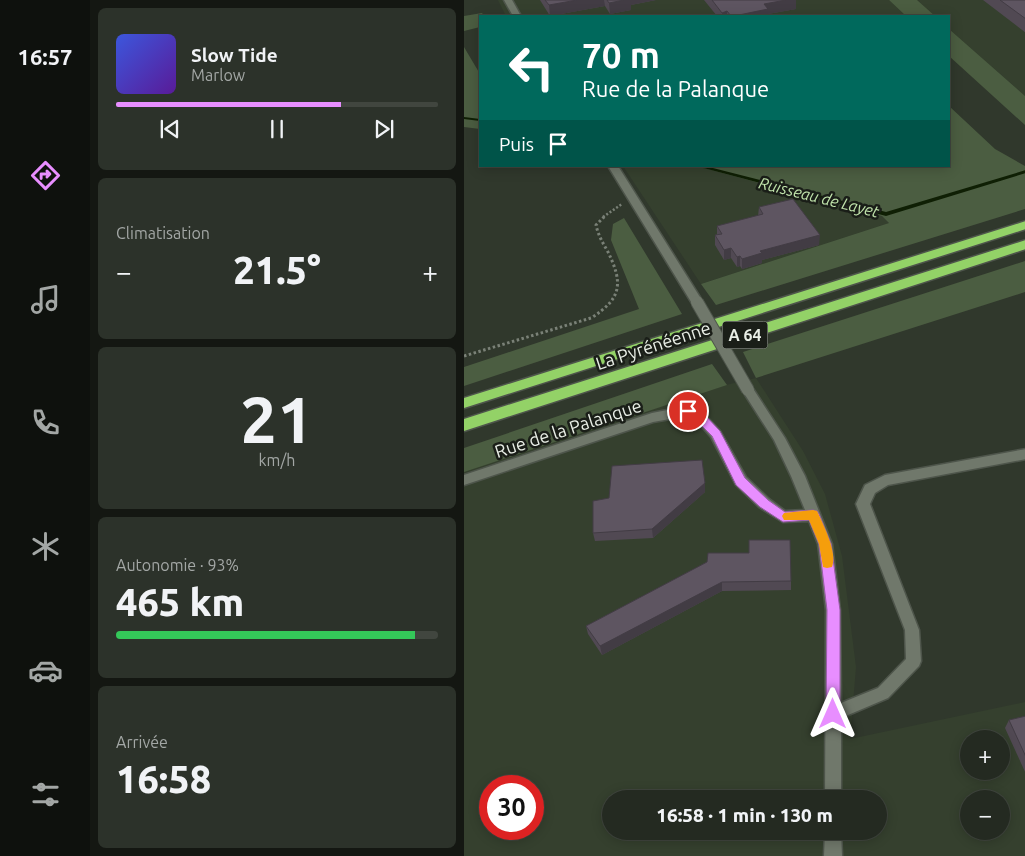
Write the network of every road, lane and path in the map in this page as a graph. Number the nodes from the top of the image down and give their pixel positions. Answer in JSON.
{"nodes":[{"id":1,"x":508,"y":0,"type":"edge"},
{"id":2,"x":516,"y":15,"type":"edge"},
{"id":3,"x":614,"y":167,"type":"edge"},
{"id":4,"x":633,"y":197,"type":"junction"},
{"id":5,"x":1025,"y":225,"type":"edge"},
{"id":6,"x":1025,"y":244,"type":"edge"},
{"id":7,"x":464,"y":356,"type":"edge"},
{"id":8,"x":464,"y":403,"type":"edge"},
{"id":9,"x":464,"y":425,"type":"edge"},
{"id":10,"x":1025,"y":454,"type":"edge"},
{"id":11,"x":464,"y":480,"type":"edge"},
{"id":12,"x":813,"y":514,"type":"junction"},
{"id":13,"x":833,"y":714,"type":"junction"},
{"id":14,"x":833,"y":790,"type":"edge"},
{"id":15,"x":833,"y":840,"type":"edge"},
{"id":16,"x":833,"y":856,"type":"edge"}],
"edges":[{"from":1,"to":2,"type":"street"},
{"from":3,"to":4,"type":"street"},
{"from":4,"to":7,"type":"path"},
{"from":4,"to":12,"type":"street","bridge":true},
{"from":5,"to":8,"type":"highway","name":"La Pyrénéenne","number":"A 64"},
{"from":6,"to":9,"type":"highway","name":"La Pyrénéenne","number":"A 64"},
{"from":10,"to":13,"type":"street"},
{"from":11,"to":12,"type":"street","name":"Rue de la Palanque"},
{"from":12,"to":13,"type":"street"},
{"from":13,"to":14,"type":"street"},
{"from":15,"to":16,"type":"street"}]}
